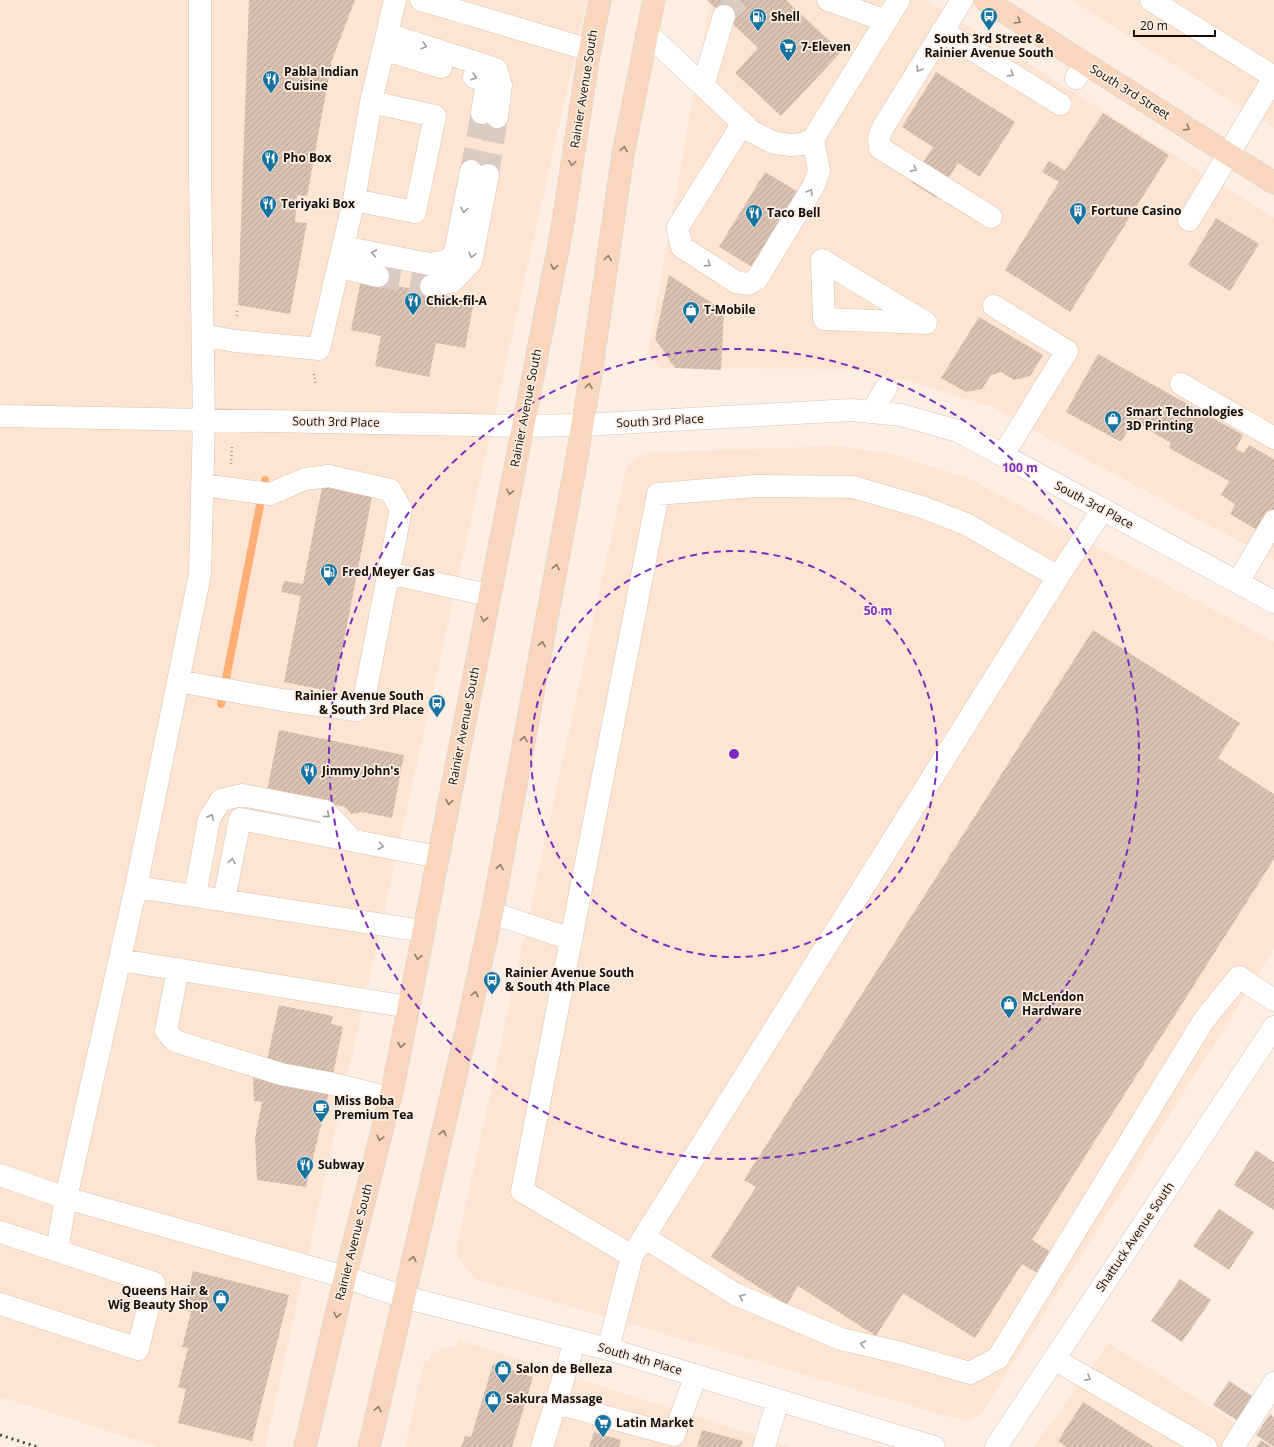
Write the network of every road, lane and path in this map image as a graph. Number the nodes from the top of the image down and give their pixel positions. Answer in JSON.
{"nodes":[{"id":1,"x":200,"y":0,"type":"edge"},
{"id":2,"x":395,"y":0,"type":"edge"},
{"id":3,"x":421,"y":0,"type":"edge"},
{"id":4,"x":600,"y":0,"type":"edge"},
{"id":5,"x":654,"y":0,"type":"edge"},
{"id":6,"x":828,"y":0,"type":"edge"},
{"id":7,"x":899,"y":0,"type":"edge"},
{"id":8,"x":962,"y":0,"type":"edge"},
{"id":9,"x":985,"y":0,"type":"edge"},
{"id":10,"x":1150,"y":0,"type":"edge"},
{"id":11,"x":724,"y":16,"type":"tunnel mouth"},
{"id":12,"x":886,"y":21,"type":"junction"},
{"id":13,"x":942,"y":31,"type":"junction"},
{"id":14,"x":647,"y":33,"type":"junction"},
{"id":15,"x":385,"y":41,"type":"junction"},
{"id":16,"x":590,"y":50,"type":"junction"},
{"id":17,"x":1274,"y":78,"type":"edge"},
{"id":18,"x":703,"y":85,"type":"junction"},
{"id":19,"x":371,"y":102,"type":"junction"},
{"id":20,"x":1060,"y":104,"type":"dead end"},
{"id":21,"x":490,"y":115,"type":"tunnel mouth"},
{"id":22,"x":743,"y":123,"type":"junction"},
{"id":23,"x":813,"y":139,"type":"junction"},
{"id":24,"x":1228,"y":154,"type":"junction"},
{"id":25,"x":1274,"y":183,"type":"edge"},
{"id":26,"x":354,"y":200,"type":"junction"},
{"id":27,"x":991,"y":217,"type":"dead end"},
{"id":28,"x":1189,"y":220,"type":"dead end"},
{"id":29,"x":341,"y":257,"type":"junction"},
{"id":30,"x":378,"y":276,"type":"tunnel mouth"},
{"id":31,"x":431,"y":286,"type":"tunnel mouth"},
{"id":32,"x":994,"y":306,"type":"dead end"},
{"id":33,"x":926,"y":323,"type":"joint"},
{"id":34,"x":203,"y":335,"type":"junction"},
{"id":35,"x":315,"y":380,"type":"dead end"},
{"id":36,"x":1181,"y":384,"type":"dead end"},
{"id":37,"x":316,"y":386,"type":"dead end"},
{"id":38,"x":886,"y":388,"type":"dead end"},
{"id":39,"x":872,"y":412,"type":"junction"},
{"id":40,"x":0,"y":416,"type":"edge"},
{"id":41,"x":204,"y":420,"type":"junction"},
{"id":42,"x":583,"y":425,"type":"junction"},
{"id":43,"x":522,"y":426,"type":"junction"},
{"id":44,"x":1274,"y":438,"type":"edge"},
{"id":45,"x":1003,"y":455,"type":"junction"},
{"id":46,"x":202,"y":485,"type":"junction"},
{"id":47,"x":1102,"y":509,"type":"junction"},
{"id":48,"x":1274,"y":521,"type":"edge"},
{"id":49,"x":388,"y":573,"type":"junction"},
{"id":50,"x":1058,"y":577,"type":"junction"},
{"id":51,"x":1238,"y":582,"type":"junction"},
{"id":52,"x":489,"y":595,"type":"junction"},
{"id":53,"x":1274,"y":602,"type":"edge"},
{"id":54,"x":178,"y":681,"type":"junction"},
{"id":55,"x":352,"y":840,"type":"junction"},
{"id":56,"x":438,"y":857,"type":"junction"},
{"id":57,"x":136,"y":887,"type":"junction"},
{"id":58,"x":195,"y":896,"type":"junction"},
{"id":59,"x":224,"y":900,"type":"junction"},
{"id":60,"x":492,"y":913,"type":"junction"},
{"id":61,"x":423,"y":931,"type":"junction"},
{"id":62,"x":571,"y":939,"type":"junction"},
{"id":63,"x":120,"y":960,"type":"junction"},
{"id":64,"x":178,"y":970,"type":"junction"},
{"id":65,"x":1274,"y":1000,"type":"edge"},
{"id":66,"x":408,"y":1007,"type":"junction"},
{"id":67,"x":1274,"y":1027,"type":"edge"},
{"id":68,"x":390,"y":1098,"type":"junction"},
{"id":69,"x":0,"y":1175,"type":"edge"},
{"id":70,"x":66,"y":1198,"type":"junction"},
{"id":71,"x":0,"y":1232,"type":"edge"},
{"id":72,"x":644,"y":1237,"type":"junction"},
{"id":73,"x":57,"y":1251,"type":"junction"},
{"id":74,"x":632,"y":1256,"type":"junction"},
{"id":75,"x":345,"y":1277,"type":"junction"},
{"id":76,"x":404,"y":1297,"type":"junction"},
{"id":77,"x":0,"y":1304,"type":"edge"},
{"id":78,"x":575,"y":1341,"type":"junction"},
{"id":79,"x":608,"y":1349,"type":"junction"},
{"id":80,"x":1054,"y":1359,"type":"junction"},
{"id":81,"x":696,"y":1375,"type":"junction"},
{"id":82,"x":1274,"y":1383,"type":"edge"},
{"id":83,"x":778,"y":1400,"type":"junction"},
{"id":84,"x":556,"y":1403,"type":"junction"},
{"id":85,"x":305,"y":1447,"type":"edge"},
{"id":86,"x":369,"y":1447,"type":"edge"},
{"id":87,"x":542,"y":1447,"type":"edge"},
{"id":88,"x":764,"y":1447,"type":"edge"},
{"id":89,"x":934,"y":1447,"type":"edge"},
{"id":90,"x":996,"y":1447,"type":"edge"},
{"id":91,"x":1206,"y":1447,"type":"edge"},
{"id":92,"x":1233,"y":1447,"type":"edge"}],
"edges":[{"from":1,"to":34,"type":"street"},
{"from":2,"to":15,"type":"street"},
{"from":3,"to":16,"type":"street"},
{"from":4,"to":16,"type":"main road","name":"Rainier Avenue South"},
{"from":5,"to":14,"type":"main road"},
{"from":6,"to":12,"type":"street"},
{"from":7,"to":12,"type":"street"},
{"from":8,"to":13,"type":"street"},
{"from":9,"to":24,"type":"main road","name":"South 3rd Street","one_way":true},
{"from":10,"to":17,"type":"street"},
{"from":11,"to":18,"type":"street"},
{"from":12,"to":23,"type":"street"},
{"from":13,"to":20,"type":"street","one_way":true},
{"from":13,"to":27,"type":"street","one_way":true},
{"from":14,"to":18,"type":"street"},
{"from":42,"to":14,"type":"main road","one_way":true},
{"from":15,"to":19,"type":"street"},
{"from":15,"to":21,"type":"street","one_way":true},
{"from":16,"to":43,"type":"main road","name":"Rainier Avenue South","one_way":true},
{"from":17,"to":24,"type":"street"},
{"from":18,"to":22,"type":"street"},
{"from":19,"to":26,"type":"street"},
{"from":19,"to":26,"type":"street"},
{"from":22,"to":23,"type":"street"},
{"from":22,"to":23,"type":"street","one_way":true},
{"from":24,"to":25,"type":"main road","name":"South 3rd Street"},
{"from":24,"to":28,"type":"street"},
{"from":26,"to":29,"type":"street"},
{"from":29,"to":30,"type":"street"},
{"from":29,"to":31,"type":"street"},
{"from":29,"to":34,"type":"street"},
{"from":32,"to":45,"type":"street"},
{"from":33,"to":33,"type":"street"},
{"from":34,"to":41,"type":"street"},
{"from":35,"to":37,"type":"path"},
{"from":36,"to":44,"type":"street"},
{"from":38,"to":39,"type":"street"},
{"from":39,"to":42,"type":"street","name":"South 3rd Place"},
{"from":39,"to":45,"type":"street","name":"South 3rd Place"},
{"from":40,"to":41,"type":"street","name":"South 3rd Place"},
{"from":41,"to":43,"type":"street","name":"South 3rd Place"},
{"from":41,"to":46,"type":"street"},
{"from":42,"to":43,"type":"street","name":"South 3rd Place"},
{"from":60,"to":42,"type":"main road","one_way":true},
{"from":43,"to":52,"type":"main road","name":"Rainier Avenue South","one_way":true},
{"from":45,"to":47,"type":"street","name":"South 3rd Place"},
{"from":46,"to":49,"type":"street"},
{"from":46,"to":54,"type":"street"},
{"from":47,"to":50,"type":"street"},
{"from":47,"to":51,"type":"street","name":"South 3rd Place"},
{"from":48,"to":51,"type":"street"},
{"from":49,"to":52,"type":"street"},
{"from":49,"to":54,"type":"street"},
{"from":50,"to":62,"type":"street"},
{"from":50,"to":72,"type":"street"},
{"from":51,"to":53,"type":"street","name":"South 3rd Place"},
{"from":52,"to":56,"type":"main road","name":"Rainier Avenue South","one_way":true},
{"from":54,"to":57,"type":"street"},
{"from":55,"to":56,"type":"street","one_way":true},
{"from":58,"to":55,"type":"street","one_way":true},
{"from":59,"to":55,"type":"street","one_way":true},
{"from":56,"to":61,"type":"main road","name":"Rainier Avenue South"},
{"from":57,"to":58,"type":"street"},
{"from":57,"to":63,"type":"street"},
{"from":58,"to":59,"type":"street"},
{"from":59,"to":61,"type":"street"},
{"from":60,"to":62,"type":"street"},
{"from":76,"to":60,"type":"main road","one_way":true},
{"from":61,"to":66,"type":"main road","name":"Rainier Avenue South","one_way":true},
{"from":62,"to":74,"type":"street"},
{"from":63,"to":64,"type":"street"},
{"from":63,"to":70,"type":"street"},
{"from":64,"to":66,"type":"street"},
{"from":64,"to":68,"type":"street"},
{"from":65,"to":72,"type":"street","one_way":true},
{"from":66,"to":68,"type":"main road","name":"Rainier Avenue South","one_way":true},
{"from":67,"to":80,"type":"street","name":"Shattuck Avenue South"},
{"from":68,"to":75,"type":"main road","name":"Rainier Avenue South","one_way":true},
{"from":69,"to":70,"type":"street","name":"South 4th Place"},
{"from":70,"to":73,"type":"street"},
{"from":70,"to":75,"type":"street","name":"South 4th Place"},
{"from":71,"to":73,"type":"street"},
{"from":72,"to":74,"type":"street"},
{"from":73,"to":77,"type":"street"},
{"from":74,"to":79,"type":"street"},
{"from":75,"to":76,"type":"street","name":"South 4th Place"},
{"from":75,"to":85,"type":"main road","name":"Rainier Avenue South","one_way":true},
{"from":76,"to":78,"type":"street","name":"South 4th Place"},
{"from":86,"to":76,"type":"main road","one_way":true},
{"from":78,"to":79,"type":"street","name":"South 4th Place"},
{"from":78,"to":84,"type":"street"},
{"from":79,"to":81,"type":"street","name":"South 4th Place"},
{"from":80,"to":90,"type":"street","name":"Shattuck Avenue South"},
{"from":80,"to":91,"type":"street","one_way":true},
{"from":81,"to":83,"type":"street","name":"South 4th Place"},
{"from":81,"to":84,"type":"street"},
{"from":82,"to":92,"type":"street"},
{"from":83,"to":88,"type":"street"},
{"from":83,"to":89,"type":"street","name":"South 4th Place"},
{"from":84,"to":87,"type":"street"}]}
